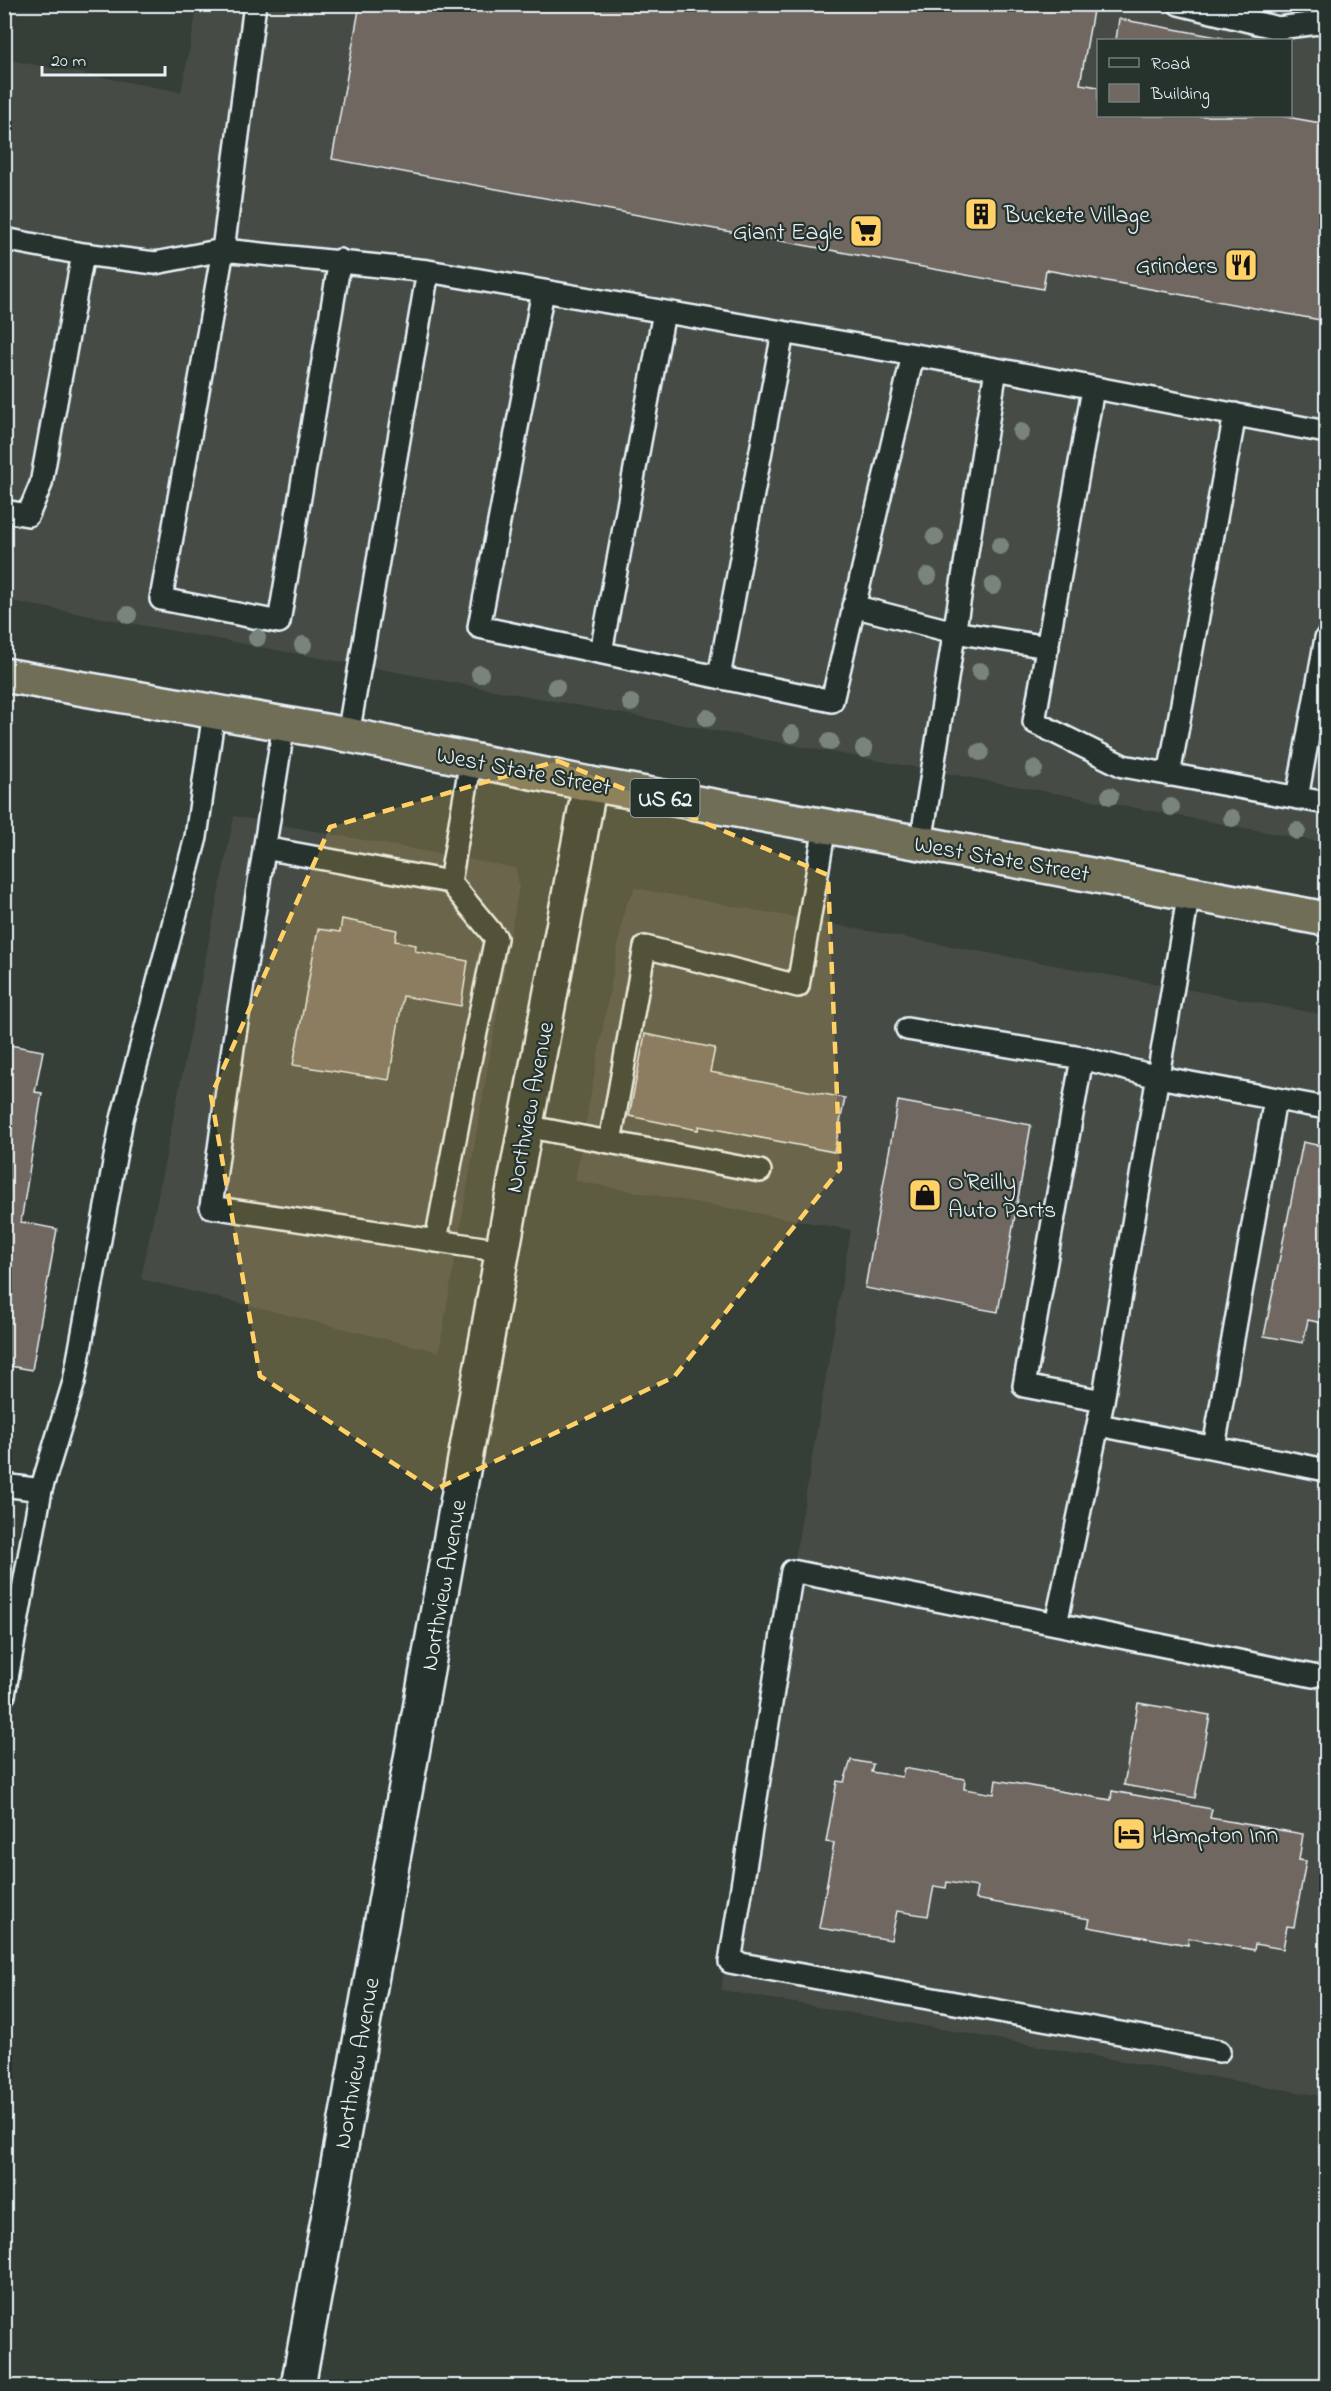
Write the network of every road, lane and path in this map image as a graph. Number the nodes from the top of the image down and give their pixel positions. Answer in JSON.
{"nodes":[{"id":1,"x":255,"y":4,"type":"edge"},
{"id":2,"x":1179,"y":4,"type":"edge"},
{"id":3,"x":1326,"y":22,"type":"edge"},
{"id":4,"x":4,"y":239,"type":"edge"},
{"id":5,"x":223,"y":250,"type":"junction"},
{"id":6,"x":84,"y":254,"type":"junction"},
{"id":7,"x":340,"y":260,"type":"junction"},
{"id":8,"x":428,"y":271,"type":"junction"},
{"id":9,"x":543,"y":291,"type":"junction"},
{"id":10,"x":664,"y":312,"type":"junction"},
{"id":11,"x":783,"y":332,"type":"junction"},
{"id":12,"x":912,"y":355,"type":"junction"},
{"id":13,"x":996,"y":369,"type":"junction"},
{"id":14,"x":1093,"y":389,"type":"junction"},
{"id":15,"x":1235,"y":414,"type":"junction"},
{"id":16,"x":1326,"y":432,"type":"edge"},
{"id":17,"x":4,"y":511,"type":"edge"},
{"id":18,"x":854,"y":606,"type":"junction"},
{"id":19,"x":954,"y":632,"type":"junction"},
{"id":20,"x":1326,"y":638,"type":"edge"},
{"id":21,"x":1048,"y":647,"type":"junction"},
{"id":22,"x":601,"y":652,"type":"junction"},
{"id":23,"x":4,"y":675,"type":"edge"},
{"id":24,"x":719,"y":677,"type":"junction"},
{"id":25,"x":214,"y":712,"type":"junction"},
{"id":26,"x":284,"y":724,"type":"junction"},
{"id":27,"x":348,"y":735,"type":"junction"},
{"id":28,"x":471,"y":760,"type":"junction"},
{"id":29,"x":1169,"y":775,"type":"junction"},
{"id":30,"x":590,"y":784,"type":"junction"},
{"id":31,"x":1297,"y":798,"type":"junction"},
{"id":32,"x":1326,"y":803,"type":"edge"},
{"id":33,"x":825,"y":826,"type":"junction"},
{"id":34,"x":921,"y":843,"type":"junction"},
{"id":35,"x":264,"y":849,"type":"junction"},
{"id":36,"x":450,"y":882,"type":"junction"},
{"id":37,"x":1189,"y":892,"type":"junction"},
{"id":38,"x":1326,"y":919,"type":"edge"},
{"id":39,"x":907,"y":1029,"type":"dead end"},
{"id":40,"x":1082,"y":1058,"type":"junction"},
{"id":41,"x":1158,"y":1077,"type":"junction"},
{"id":42,"x":1275,"y":1099,"type":"junction"},
{"id":43,"x":1326,"y":1108,"type":"edge"},
{"id":44,"x":525,"y":1126,"type":"junction"},
{"id":45,"x":610,"y":1142,"type":"junction"},
{"id":46,"x":760,"y":1171,"type":"dead end"},
{"id":47,"x":436,"y":1241,"type":"junction"},
{"id":48,"x":503,"y":1251,"type":"junction"},
{"id":49,"x":1103,"y":1401,"type":"junction"},
{"id":50,"x":1099,"y":1425,"type":"junction"},
{"id":51,"x":1214,"y":1447,"type":"junction"},
{"id":52,"x":1326,"y":1470,"type":"edge"},
{"id":53,"x":4,"y":1485,"type":"edge"},
{"id":54,"x":41,"y":1491,"type":"junction"},
{"id":55,"x":12,"y":1604,"type":"edge"},
{"id":56,"x":1056,"y":1624,"type":"junction"},
{"id":57,"x":1313,"y":1676,"type":"dead end"},
{"id":58,"x":4,"y":1695,"type":"edge"},
{"id":59,"x":1219,"y":2051,"type":"dead end"},
{"id":60,"x":298,"y":2386,"type":"edge"}],
"edges":[{"from":1,"to":5,"type":"lane"},
{"from":2,"to":3,"type":"lane"},
{"from":4,"to":6,"type":"lane"},
{"from":5,"to":6,"type":"lane"},
{"from":5,"to":7,"type":"lane"},
{"from":5,"to":7,"type":"lane"},
{"from":6,"to":17,"type":"lane"},
{"from":7,"to":8,"type":"lane"},
{"from":8,"to":9,"type":"lane"},
{"from":8,"to":27,"type":"lane"},
{"from":9,"to":10,"type":"lane"},
{"from":9,"to":22,"type":"lane"},
{"from":10,"to":11,"type":"lane"},
{"from":10,"to":22,"type":"lane"},
{"from":11,"to":12,"type":"lane"},
{"from":11,"to":24,"type":"lane"},
{"from":12,"to":13,"type":"lane"},
{"from":12,"to":18,"type":"lane"},
{"from":13,"to":14,"type":"lane"},
{"from":13,"to":19,"type":"lane"},
{"from":14,"to":15,"type":"lane"},
{"from":14,"to":21,"type":"lane"},
{"from":15,"to":16,"type":"lane"},
{"from":15,"to":29,"type":"lane"},
{"from":18,"to":19,"type":"lane"},
{"from":18,"to":24,"type":"lane"},
{"from":19,"to":21,"type":"lane"},
{"from":19,"to":34,"type":"lane"},
{"from":20,"to":31,"type":"lane"},
{"from":21,"to":29,"type":"lane"},
{"from":22,"to":24,"type":"lane"},
{"from":23,"to":25,"type":"highway","name":"West State Street","number":"US 62"},
{"from":25,"to":26,"type":"highway","name":"West State Street","number":"US 62"},
{"from":25,"to":54,"type":"lane"},
{"from":26,"to":27,"type":"highway","name":"West State Street","number":"US 62"},
{"from":26,"to":35,"type":"lane"},
{"from":27,"to":28,"type":"highway","name":"West State Street","number":"US 62"},
{"from":28,"to":30,"type":"highway","name":"West State Street","number":"US 62"},
{"from":28,"to":36,"type":"lane"},
{"from":29,"to":31,"type":"lane"},
{"from":30,"to":33,"type":"highway","name":"West State Street","number":"US 62"},
{"from":30,"to":44,"type":"street","name":"Northview Avenue"},
{"from":31,"to":32,"type":"lane"},
{"from":33,"to":34,"type":"highway","name":"West State Street","number":"US 62"},
{"from":33,"to":45,"type":"lane"},
{"from":34,"to":37,"type":"highway","name":"West State Street","number":"US 62"},
{"from":35,"to":36,"type":"lane"},
{"from":35,"to":47,"type":"lane"},
{"from":36,"to":47,"type":"lane"},
{"from":37,"to":38,"type":"highway","name":"West State Street","number":"US 62"},
{"from":37,"to":41,"type":"lane"},
{"from":39,"to":40,"type":"lane"},
{"from":40,"to":41,"type":"lane"},
{"from":40,"to":49,"type":"lane"},
{"from":41,"to":42,"type":"lane"},
{"from":41,"to":49,"type":"lane"},
{"from":42,"to":43,"type":"lane"},
{"from":42,"to":51,"type":"lane"},
{"from":44,"to":45,"type":"lane"},
{"from":44,"to":48,"type":"street","name":"Northview Avenue"},
{"from":45,"to":46,"type":"lane"},
{"from":47,"to":48,"type":"lane"},
{"from":48,"to":60,"type":"street","name":"Northview Avenue"},
{"from":49,"to":50,"type":"lane"},
{"from":50,"to":51,"type":"lane"},
{"from":50,"to":56,"type":"lane"},
{"from":51,"to":52,"type":"lane"},
{"from":53,"to":54,"type":"lane"},
{"from":54,"to":55,"type":"lane"},
{"from":55,"to":58,"type":"lane"},
{"from":56,"to":57,"type":"lane"},
{"from":56,"to":59,"type":"lane"}]}
